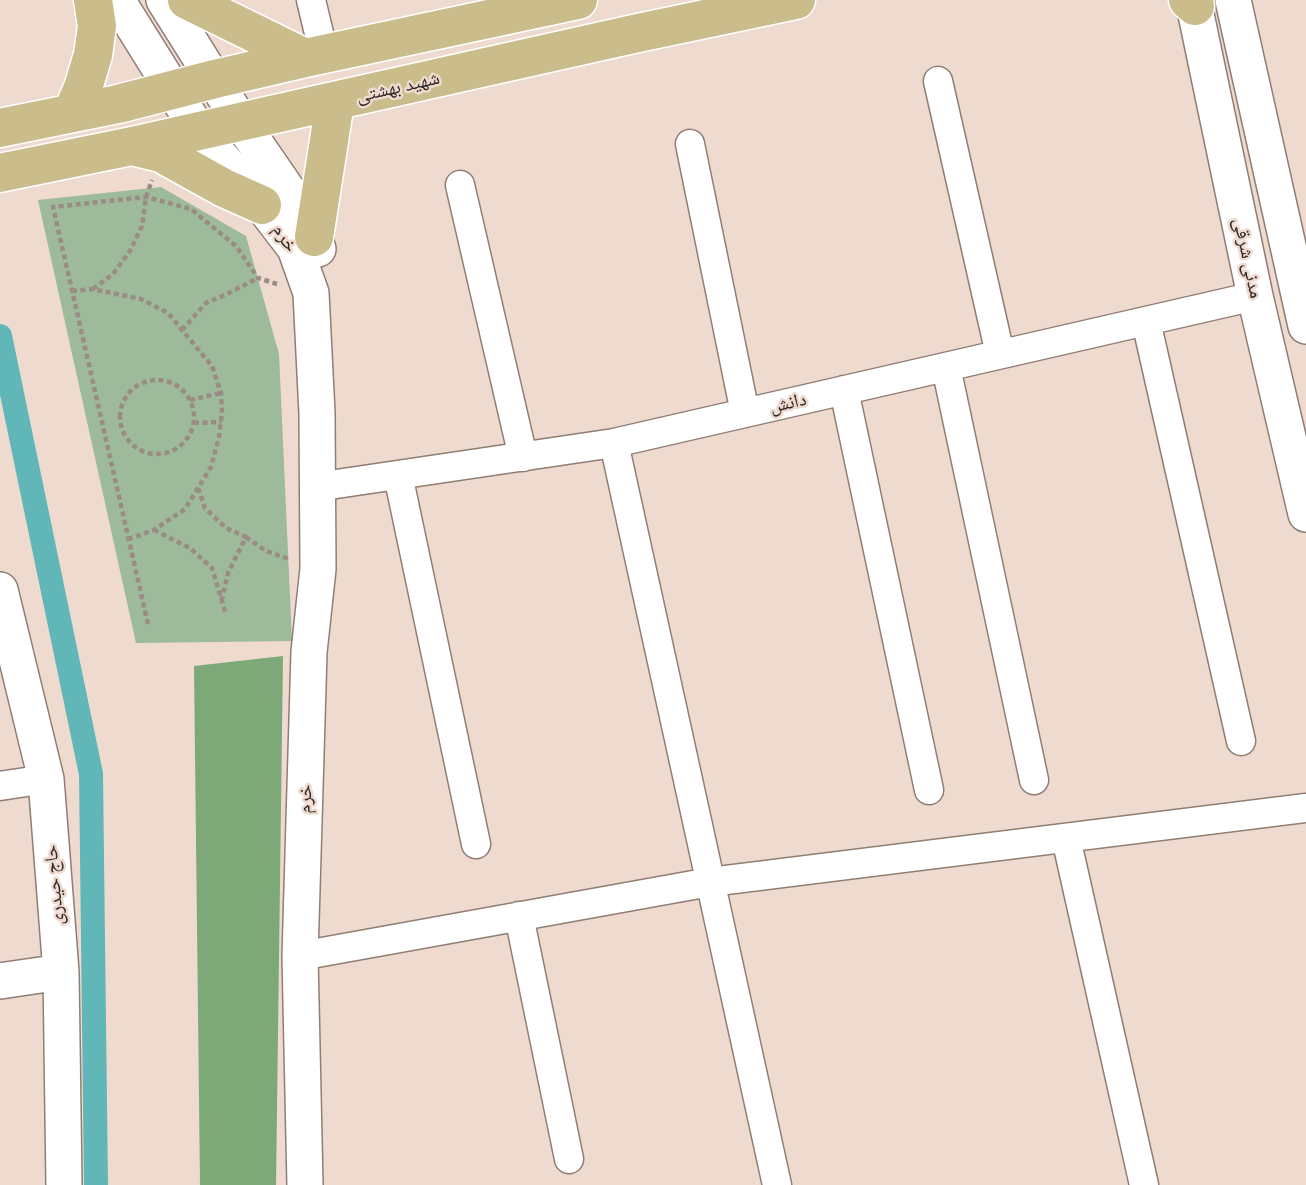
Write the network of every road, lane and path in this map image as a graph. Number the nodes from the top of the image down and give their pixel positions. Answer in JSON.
{"nodes":[{"id":1,"x":93,"y":0,"type":"edge"},
{"id":2,"x":117,"y":0,"type":"edge"},
{"id":3,"x":164,"y":0,"type":"edge"},
{"id":4,"x":187,"y":0,"type":"edge"},
{"id":5,"x":311,"y":0,"type":"edge"},
{"id":6,"x":578,"y":0,"type":"edge"},
{"id":7,"x":796,"y":0,"type":"edge"},
{"id":8,"x":1233,"y":0,"type":"edge"},
{"id":9,"x":1192,"y":2,"type":"edge"},
{"id":10,"x":518,"y":6,"type":"edge"},
{"id":11,"x":635,"y":17,"type":"edge"},
{"id":12,"x":315,"y":56,"type":"junction"},
{"id":13,"x":215,"y":79,"type":"junction"},
{"id":14,"x":938,"y":81,"type":"dead end"},
{"id":15,"x":173,"y":90,"type":"junction"},
{"id":16,"x":335,"y":102,"type":"junction"},
{"id":17,"x":72,"y":113,"type":"junction"},
{"id":18,"x":240,"y":121,"type":"junction"},
{"id":19,"x":0,"y":128,"type":"edge"},
{"id":20,"x":198,"y":131,"type":"junction"},
{"id":21,"x":690,"y":144,"type":"dead end"},
{"id":22,"x":132,"y":146,"type":"junction"},
{"id":23,"x":0,"y":173,"type":"edge"},
{"id":24,"x":460,"y":185,"type":"dead end"},
{"id":25,"x":146,"y":197,"type":"junction"},
{"id":26,"x":262,"y":205,"type":"junction"},
{"id":27,"x":314,"y":237,"type":"junction"},
{"id":28,"x":92,"y":289,"type":"junction"},
{"id":29,"x":72,"y":290,"type":"junction"},
{"id":30,"x":1255,"y":296,"type":"junction"},
{"id":31,"x":1146,"y":321,"type":"junction"},
{"id":32,"x":1306,"y":326,"type":"edge"},
{"id":33,"x":182,"y":330,"type":"junction"},
{"id":34,"x":1000,"y":354,"type":"junction"},
{"id":35,"x":946,"y":367,"type":"junction"},
{"id":36,"x":844,"y":390,"type":"junction"},
{"id":37,"x":220,"y":393,"type":"junction"},
{"id":38,"x":190,"y":400,"type":"junction"},
{"id":39,"x":317,"y":413,"type":"junction"},
{"id":40,"x":745,"y":413,"type":"junction"},
{"id":41,"x":221,"y":422,"type":"junction"},
{"id":42,"x":194,"y":424,"type":"junction"},
{"id":43,"x":614,"y":443,"type":"junction"},
{"id":44,"x":523,"y":457,"type":"junction"},
{"id":45,"x":398,"y":475,"type":"junction"},
{"id":46,"x":198,"y":487,"type":"junction"},
{"id":47,"x":316,"y":487,"type":"junction"},
{"id":48,"x":1306,"y":514,"type":"edge"},
{"id":49,"x":154,"y":530,"type":"junction"},
{"id":50,"x":246,"y":537,"type":"junction"},
{"id":51,"x":129,"y":539,"type":"junction"},
{"id":52,"x":318,"y":569,"type":"junction"},
{"id":53,"x":0,"y":590,"type":"edge"},
{"id":54,"x":222,"y":599,"type":"junction"},
{"id":55,"x":226,"y":615,"type":"dead end"},
{"id":56,"x":148,"y":624,"type":"dead end"},
{"id":57,"x":1241,"y":741,"type":"dead end"},
{"id":58,"x":46,"y":779,"type":"junction"},
{"id":59,"x":1034,"y":780,"type":"dead end"},
{"id":60,"x":0,"y":786,"type":"edge"},
{"id":61,"x":929,"y":790,"type":"dead end"},
{"id":62,"x":1306,"y":808,"type":"edge"},
{"id":63,"x":1066,"y":838,"type":"junction"},
{"id":64,"x":476,"y":844,"type":"dead end"},
{"id":65,"x":710,"y":882,"type":"junction"},
{"id":66,"x":519,"y":916,"type":"junction"},
{"id":67,"x":300,"y":956,"type":"junction"},
{"id":68,"x":61,"y":972,"type":"junction"},
{"id":69,"x":0,"y":981,"type":"edge"},
{"id":70,"x":569,"y":1159,"type":"dead end"},
{"id":71,"x":64,"y":1185,"type":"edge"},
{"id":72,"x":305,"y":1185,"type":"edge"},
{"id":73,"x":777,"y":1185,"type":"edge"},
{"id":74,"x":1144,"y":1185,"type":"edge"}],
"edges":[{"from":1,"to":17,"type":"main road"},
{"from":2,"to":15,"type":"street","name":"خرم"},
{"from":3,"to":13,"type":"street","name":"خرم"},
{"from":4,"to":12,"type":"main road"},
{"from":5,"to":12,"type":"street"},
{"from":6,"to":10,"type":"main road"},
{"from":7,"to":11,"type":"main road","name":"شهید بهشتی"},
{"from":8,"to":32,"type":"street"},
{"from":9,"to":30,"type":"street","name":"مدنی شرقی"},
{"from":10,"to":12,"type":"main road"},
{"from":11,"to":16,"type":"main road","name":"شهید بهشتی"},
{"from":12,"to":13,"type":"main road"},
{"from":13,"to":15,"type":"main road"},
{"from":13,"to":18,"type":"street","name":"خرم"},
{"from":14,"to":34,"type":"street"},
{"from":15,"to":17,"type":"main road"},
{"from":15,"to":20,"type":"street","name":"خرم"},
{"from":16,"to":18,"type":"main road","name":"شهید بهشتی"},
{"from":16,"to":27,"type":"main road"},
{"from":17,"to":19,"type":"main road"},
{"from":18,"to":20,"type":"main road","name":"شهید بهشتی"},
{"from":18,"to":27,"type":"street","name":"خرم"},
{"from":20,"to":22,"type":"main road","name":"شهید بهشتی"},
{"from":20,"to":26,"type":"street","name":"خرم"},
{"from":21,"to":40,"type":"street"},
{"from":22,"to":23,"type":"main road","name":"شهید بهشتی"},
{"from":22,"to":26,"type":"main road"},
{"from":24,"to":44,"type":"street"},
{"from":25,"to":28,"type":"path"},
{"from":25,"to":29,"type":"path"},
{"from":25,"to":33,"type":"path"},
{"from":26,"to":39,"type":"street","name":"خرم"},
{"from":27,"to":39,"type":"street","name":"خرم"},
{"from":28,"to":29,"type":"path"},
{"from":28,"to":33,"type":"path"},
{"from":29,"to":51,"type":"path"},
{"from":30,"to":31,"type":"street","name":"دانش"},
{"from":30,"to":48,"type":"street","name":"مدنی شرقی"},
{"from":31,"to":34,"type":"street","name":"دانش"},
{"from":31,"to":57,"type":"street"},
{"from":33,"to":37,"type":"path"},
{"from":34,"to":35,"type":"street","name":"دانش"},
{"from":35,"to":36,"type":"street","name":"دانش"},
{"from":35,"to":59,"type":"street"},
{"from":36,"to":40,"type":"street","name":"دانش"},
{"from":36,"to":61,"type":"street"},
{"from":37,"to":38,"type":"path"},
{"from":37,"to":41,"type":"path"},
{"from":38,"to":42,"type":"path"},
{"from":38,"to":42,"type":"path"},
{"from":39,"to":47,"type":"street","name":"خرم"},
{"from":40,"to":43,"type":"street","name":"دانش"},
{"from":41,"to":42,"type":"path"},
{"from":41,"to":46,"type":"path"},
{"from":43,"to":44,"type":"street","name":"دانش"},
{"from":43,"to":65,"type":"street"},
{"from":44,"to":45,"type":"street","name":"دانش"},
{"from":45,"to":47,"type":"street","name":"دانش"},
{"from":45,"to":64,"type":"street"},
{"from":46,"to":49,"type":"path"},
{"from":46,"to":50,"type":"path"},
{"from":47,"to":52,"type":"street","name":"خرم"},
{"from":49,"to":51,"type":"path"},
{"from":49,"to":54,"type":"path"},
{"from":50,"to":52,"type":"path"},
{"from":50,"to":54,"type":"path"},
{"from":51,"to":56,"type":"path"},
{"from":52,"to":67,"type":"street","name":"خرم"},
{"from":53,"to":58,"type":"street","name":"حاج حیدری"},
{"from":54,"to":55,"type":"path"},
{"from":58,"to":60,"type":"street"},
{"from":58,"to":68,"type":"street","name":"حاج حیدری"},
{"from":62,"to":63,"type":"street"},
{"from":63,"to":65,"type":"street"},
{"from":63,"to":74,"type":"street"},
{"from":65,"to":66,"type":"street"},
{"from":65,"to":73,"type":"street"},
{"from":66,"to":67,"type":"street"},
{"from":66,"to":70,"type":"street"},
{"from":67,"to":72,"type":"street","name":"خرم"},
{"from":68,"to":69,"type":"street"},
{"from":68,"to":71,"type":"street","name":"حاج حیدری"}]}
